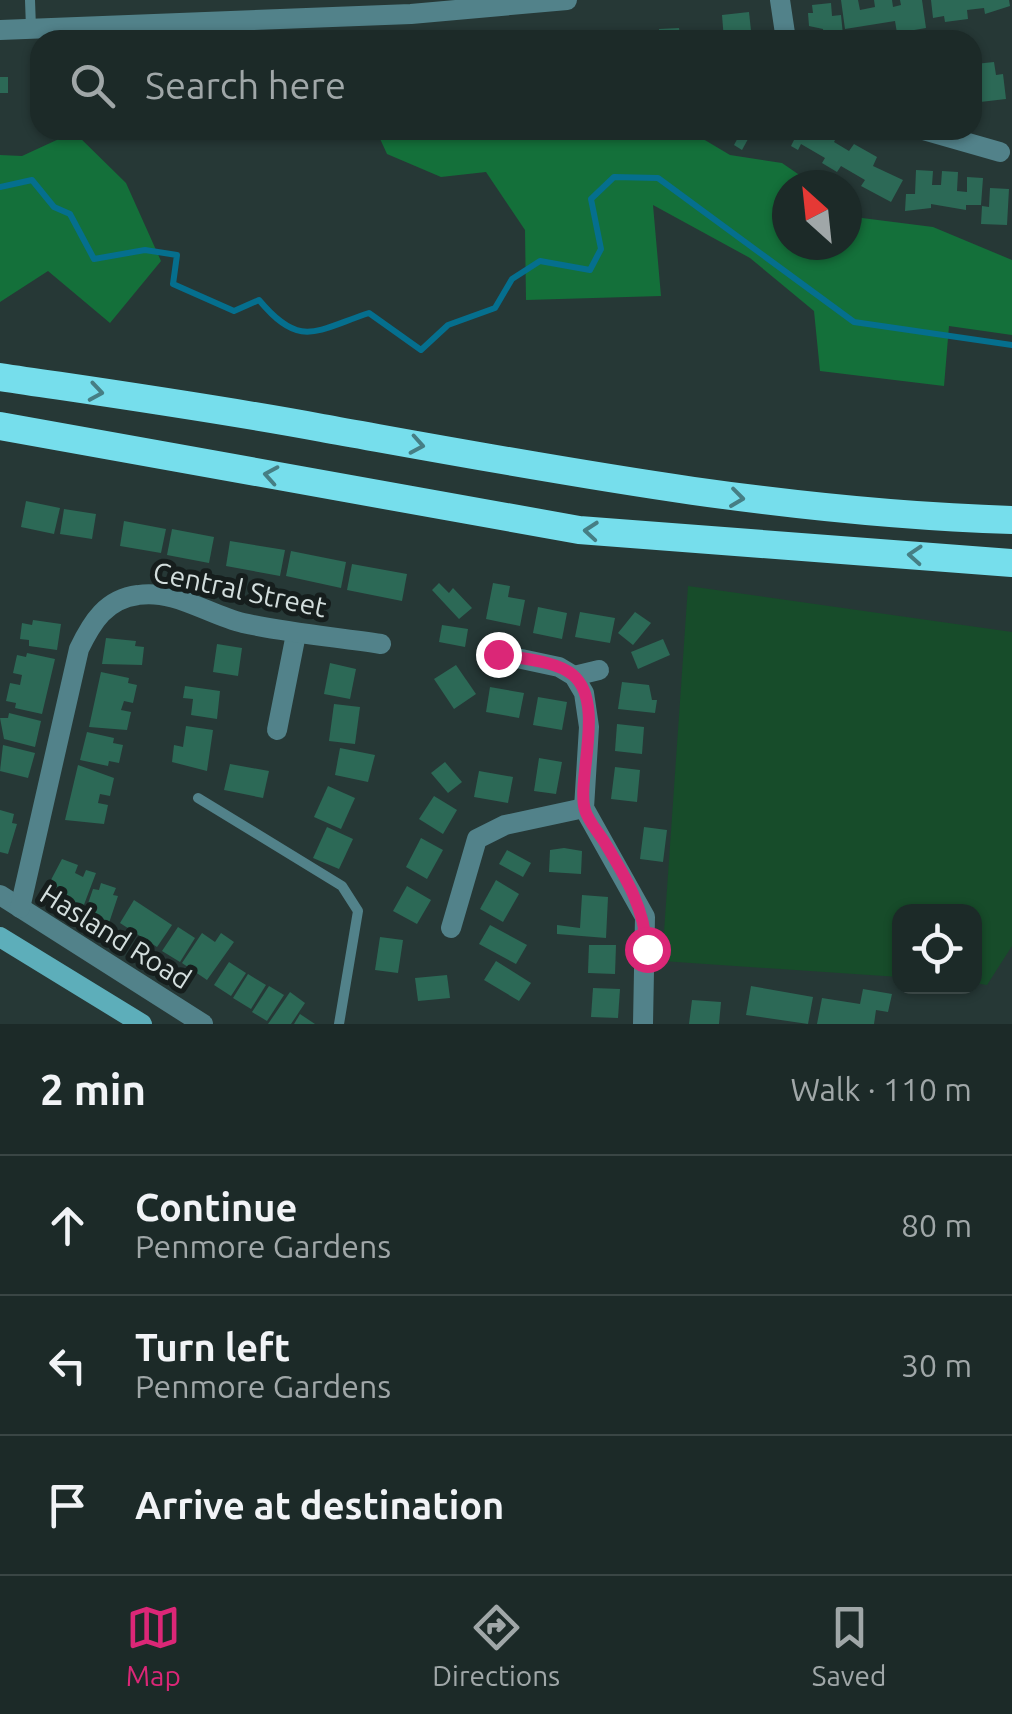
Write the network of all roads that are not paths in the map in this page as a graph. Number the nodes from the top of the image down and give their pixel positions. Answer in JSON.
{"nodes":[{"id":1,"x":30,"y":0,"type":"edge"},
{"id":2,"x":567,"y":0,"type":"edge"},
{"id":3,"x":780,"y":0,"type":"edge"},
{"id":4,"x":288,"y":9,"type":"edge"},
{"id":5,"x":31,"y":29,"type":"junction"},
{"id":6,"x":0,"y":30,"type":"edge"},
{"id":7,"x":784,"y":30,"type":"edge"},
{"id":8,"x":958,"y":140,"type":"edge"},
{"id":9,"x":1000,"y":152,"type":"dead end"},
{"id":10,"x":0,"y":376,"type":"edge"},
{"id":11,"x":0,"y":426,"type":"edge"},
{"id":12,"x":1012,"y":520,"type":"edge"},
{"id":13,"x":1012,"y":563,"type":"edge"},
{"id":14,"x":296,"y":634,"type":"junction"},
{"id":15,"x":381,"y":644,"type":"dead end"},
{"id":16,"x":498,"y":654,"type":"dead end"},
{"id":17,"x":599,"y":670,"type":"dead end"},
{"id":18,"x":574,"y":676,"type":"junction"},
{"id":19,"x":277,"y":730,"type":"dead end"},
{"id":20,"x":198,"y":798,"type":"dead end"},
{"id":21,"x":584,"y":808,"type":"junction"},
{"id":22,"x":0,"y":895,"type":"edge"},
{"id":23,"x":20,"y":908,"type":"junction"},
{"id":24,"x":451,"y":928,"type":"dead end"},
{"id":25,"x":0,"y":937,"type":"edge"},
{"id":26,"x":142,"y":1024,"type":"edge"},
{"id":27,"x":203,"y":1024,"type":"edge"},
{"id":28,"x":339,"y":1024,"type":"edge"},
{"id":29,"x":642,"y":1024,"type":"edge"}],
"edges":[{"from":1,"to":5,"type":"lane"},
{"from":2,"to":4,"type":"street"},
{"from":3,"to":7,"type":"street"},
{"from":4,"to":5,"type":"street"},
{"from":5,"to":6,"type":"street"},
{"from":8,"to":9,"type":"street"},
{"from":10,"to":12,"type":"highway","one_way":true},
{"from":13,"to":11,"type":"highway","one_way":true},
{"from":14,"to":15,"type":"street","name":"Central Street"},
{"from":14,"to":19,"type":"street"},
{"from":14,"to":23,"type":"street","name":"Central Street"},
{"from":16,"to":18,"type":"street"},
{"from":17,"to":18,"type":"street"},
{"from":18,"to":21,"type":"street"},
{"from":20,"to":28,"type":"lane"},
{"from":21,"to":24,"type":"street"},
{"from":21,"to":29,"type":"street"},
{"from":22,"to":23,"type":"street","name":"Hasland Road"},
{"from":23,"to":27,"type":"street","name":"Hasland Road"},
{"from":25,"to":26,"type":"main road"}]}
